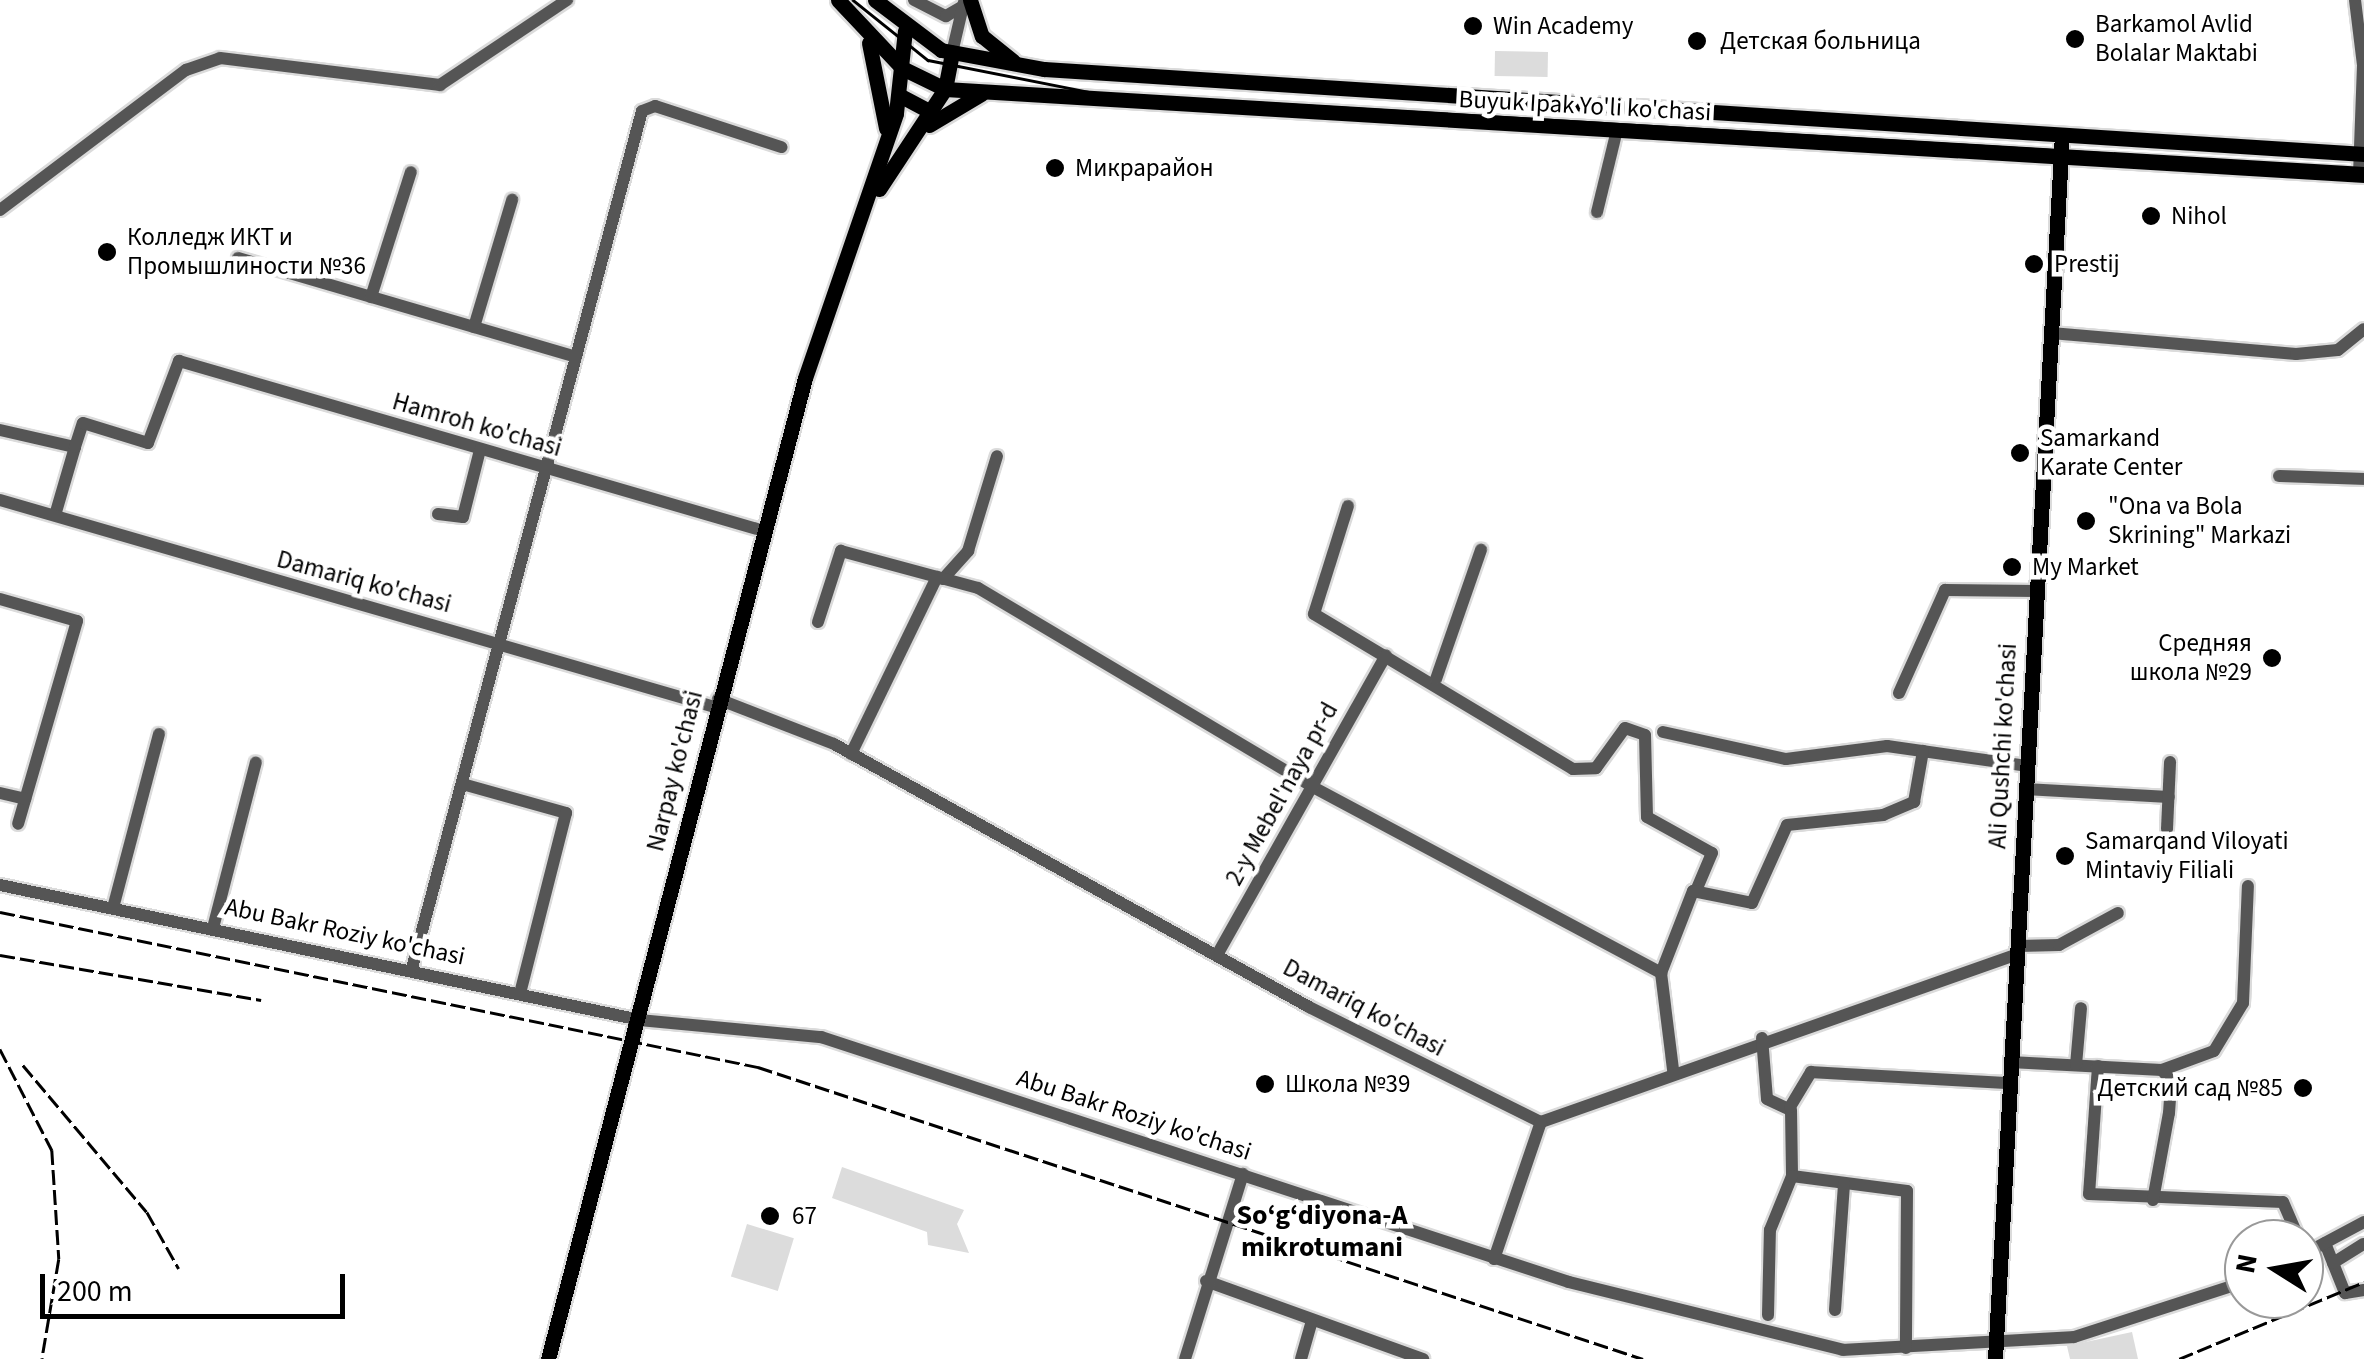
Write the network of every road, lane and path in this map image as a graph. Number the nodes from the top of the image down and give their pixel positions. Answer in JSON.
{"nodes":[{"id":1,"x":567,"y":0,"type":"edge"},
{"id":2,"x":838,"y":0,"type":"edge"},
{"id":3,"x":875,"y":0,"type":"edge"},
{"id":4,"x":906,"y":0,"type":"edge"},
{"id":5,"x":914,"y":0,"type":"edge"},
{"id":6,"x":2355,"y":0,"type":"edge"},
{"id":7,"x":966,"y":2,"type":"edge"},
{"id":8,"x":864,"y":30,"type":"junction"},
{"id":9,"x":905,"y":30,"type":"junction"},
{"id":10,"x":952,"y":53,"type":"junction"},
{"id":11,"x":1016,"y":64,"type":"junction"},
{"id":12,"x":902,"y":68,"type":"junction"},
{"id":13,"x":945,"y":89,"type":"junction"},
{"id":14,"x":987,"y":92,"type":"junction"},
{"id":15,"x":898,"y":94,"type":"junction"},
{"id":16,"x":931,"y":112,"type":"junction"},
{"id":17,"x":1616,"y":134,"type":"junction"},
{"id":18,"x":2062,"y":135,"type":"junction"},
{"id":19,"x":909,"y":146,"type":"junction"},
{"id":20,"x":781,"y":147,"type":"dead end"},
{"id":21,"x":886,"y":150,"type":"junction"},
{"id":22,"x":2362,"y":154,"type":"edge"},
{"id":23,"x":2060,"y":157,"type":"junction"},
{"id":24,"x":411,"y":172,"type":"dead end"},
{"id":25,"x":2361,"y":175,"type":"edge"},
{"id":26,"x":512,"y":200,"type":"dead end"},
{"id":27,"x":871,"y":202,"type":"junction"},
{"id":28,"x":0,"y":210,"type":"edge"},
{"id":29,"x":1597,"y":212,"type":"dead end"},
{"id":30,"x":238,"y":258,"type":"dead end"},
{"id":31,"x":371,"y":297,"type":"junction"},
{"id":32,"x":474,"y":327,"type":"junction"},
{"id":33,"x":2364,"y":329,"type":"edge"},
{"id":34,"x":2051,"y":334,"type":"junction"},
{"id":35,"x":576,"y":357,"type":"junction"},
{"id":36,"x":0,"y":430,"type":"edge"},
{"id":37,"x":74,"y":447,"type":"junction"},
{"id":38,"x":480,"y":450,"type":"junction"},
{"id":39,"x":997,"y":456,"type":"dead end"},
{"id":40,"x":542,"y":468,"type":"junction"},
{"id":41,"x":2279,"y":476,"type":"dead end"},
{"id":42,"x":2364,"y":480,"type":"edge"},
{"id":43,"x":0,"y":500,"type":"edge"},
{"id":44,"x":1348,"y":506,"type":"dead end"},
{"id":45,"x":56,"y":512,"type":"junction"},
{"id":46,"x":438,"y":514,"type":"dead end"},
{"id":47,"x":764,"y":531,"type":"junction"},
{"id":48,"x":1481,"y":550,"type":"dead end"},
{"id":49,"x":940,"y":578,"type":"junction"},
{"id":50,"x":2036,"y":591,"type":"junction"},
{"id":51,"x":0,"y":599,"type":"edge"},
{"id":52,"x":818,"y":622,"type":"dead end"},
{"id":53,"x":496,"y":642,"type":"junction"},
{"id":54,"x":1386,"y":655,"type":"junction"},
{"id":55,"x":1436,"y":679,"type":"junction"},
{"id":56,"x":1900,"y":692,"type":"dead end"},
{"id":57,"x":717,"y":703,"type":"junction"},
{"id":58,"x":1663,"y":732,"type":"dead end"},
{"id":59,"x":159,"y":734,"type":"dead end"},
{"id":60,"x":1923,"y":751,"type":"junction"},
{"id":61,"x":851,"y":754,"type":"junction"},
{"id":62,"x":256,"y":762,"type":"dead end"},
{"id":63,"x":2170,"y":762,"type":"dead end"},
{"id":64,"x":2027,"y":766,"type":"junction"},
{"id":65,"x":466,"y":785,"type":"junction"},
{"id":66,"x":1313,"y":787,"type":"junction"},
{"id":67,"x":2025,"y":789,"type":"junction"},
{"id":68,"x":0,"y":793,"type":"edge"},
{"id":69,"x":2169,"y":797,"type":"junction"},
{"id":70,"x":24,"y":799,"type":"junction"},
{"id":71,"x":18,"y":824,"type":"dead end"},
{"id":72,"x":2167,"y":829,"type":"dead end"},
{"id":73,"x":0,"y":885,"type":"edge"},
{"id":74,"x":2248,"y":886,"type":"dead end"},
{"id":75,"x":1697,"y":888,"type":"junction"},
{"id":76,"x":112,"y":908,"type":"junction"},
{"id":77,"x":2118,"y":914,"type":"dead end"},
{"id":78,"x":213,"y":928,"type":"junction"},
{"id":79,"x":2018,"y":950,"type":"junction"},
{"id":80,"x":1217,"y":955,"type":"junction"},
{"id":81,"x":412,"y":968,"type":"junction"},
{"id":82,"x":1661,"y":973,"type":"junction"},
{"id":83,"x":520,"y":992,"type":"junction"},
{"id":84,"x":2081,"y":1008,"type":"dead end"},
{"id":85,"x":640,"y":1020,"type":"junction"},
{"id":86,"x":1762,"y":1038,"type":"junction"},
{"id":87,"x":2010,"y":1062,"type":"junction"},
{"id":88,"x":2076,"y":1065,"type":"junction"},
{"id":89,"x":2098,"y":1066,"type":"junction"},
{"id":90,"x":1673,"y":1070,"type":"junction"},
{"id":91,"x":2162,"y":1070,"type":"junction"},
{"id":92,"x":2009,"y":1083,"type":"junction"},
{"id":93,"x":1790,"y":1107,"type":"junction"},
{"id":94,"x":1542,"y":1122,"type":"junction"},
{"id":95,"x":1243,"y":1174,"type":"junction"},
{"id":96,"x":1792,"y":1176,"type":"junction"},
{"id":97,"x":1844,"y":1183,"type":"junction"},
{"id":98,"x":2153,"y":1200,"type":"junction"},
{"id":99,"x":2290,"y":1219,"type":"edge"},
{"id":100,"x":2364,"y":1222,"type":"edge"},
{"id":101,"x":2325,"y":1243,"type":"joint"},
{"id":102,"x":2364,"y":1244,"type":"edge"},
{"id":103,"x":1494,"y":1258,"type":"junction"},
{"id":104,"x":2333,"y":1264,"type":"junction"},
{"id":105,"x":1206,"y":1281,"type":"junction"},
{"id":106,"x":2224,"y":1288,"type":"edge"},
{"id":107,"x":2364,"y":1290,"type":"edge"},
{"id":108,"x":1834,"y":1310,"type":"dead end"},
{"id":109,"x":1768,"y":1315,"type":"dead end"},
{"id":110,"x":1311,"y":1324,"type":"junction"},
{"id":111,"x":1906,"y":1348,"type":"junction"},
{"id":112,"x":1995,"y":1351,"type":"edge"},
{"id":113,"x":548,"y":1359,"type":"edge"},
{"id":114,"x":1185,"y":1359,"type":"edge"},
{"id":115,"x":1301,"y":1359,"type":"edge"},
{"id":116,"x":1424,"y":1359,"type":"edge"}],
"edges":[{"from":1,"to":28,"type":"street"},
{"from":2,"to":8,"type":"main road","name":"Buyuk Ipak Yo'li ko'chasi"},
{"from":3,"to":9,"type":"main road","name":"Buyuk Ipak Yo'li ko'chasi"},
{"from":4,"to":9,"type":"street"},
{"from":5,"to":7,"type":"street"},
{"from":6,"to":22,"type":"street"},
{"from":7,"to":10,"type":"street"},
{"from":7,"to":11,"type":"main road"},
{"from":8,"to":12,"type":"main road","name":"Buyuk Ipak Yo'li ko'chasi"},
{"from":8,"to":21,"type":"main road"},
{"from":9,"to":10,"type":"main road","name":"Buyuk Ipak Yo'li ko'chasi"},
{"from":9,"to":12,"type":"main road","name":"Narpay ko'chasi"},
{"from":10,"to":11,"type":"main road","name":"Buyuk Ipak Yo'li ko'chasi"},
{"from":10,"to":13,"type":"main road","name":"Narpay ko'chasi"},
{"from":11,"to":18,"type":"main road","name":"Buyuk Ipak Yo'li ko'chasi"},
{"from":12,"to":13,"type":"main road","name":"Buyuk Ipak Yo'li ko'chasi"},
{"from":12,"to":15,"type":"main road","name":"Narpay ko'chasi"},
{"from":13,"to":14,"type":"main road","name":"Buyuk Ipak Yo'li ko'chasi"},
{"from":13,"to":16,"type":"main road","name":"Narpay ko'chasi"},
{"from":14,"to":17,"type":"main road","name":"Buyuk Ipak Yo'li ko'chasi"},
{"from":14,"to":19,"type":"main road"},
{"from":15,"to":16,"type":"main road"},
{"from":15,"to":21,"type":"main road","name":"Narpay ko'chasi"},
{"from":16,"to":19,"type":"main road","name":"Narpay ko'chasi"},
{"from":17,"to":23,"type":"main road","name":"Buyuk Ipak Yo'li ko'chasi"},
{"from":17,"to":29,"type":"street"},
{"from":18,"to":22,"type":"main road","name":"Buyuk Ipak Yo'li ko'chasi"},
{"from":18,"to":23,"type":"main road","name":"Ali Qushchi ko'chasi"},
{"from":19,"to":27,"type":"main road","name":"Narpay ko'chasi"},
{"from":20,"to":35,"type":"street"},
{"from":21,"to":27,"type":"main road","name":"Narpay ko'chasi"},
{"from":22,"to":25,"type":"street"},
{"from":23,"to":25,"type":"main road","name":"Buyuk Ipak Yo'li ko'chasi"},
{"from":23,"to":34,"type":"main road","name":"Ali Qushchi ko'chasi"},
{"from":24,"to":31,"type":"street"},
{"from":26,"to":32,"type":"street"},
{"from":27,"to":47,"type":"main road","name":"Narpay ko'chasi"},
{"from":30,"to":31,"type":"street"},
{"from":31,"to":32,"type":"street"},
{"from":32,"to":35,"type":"street"},
{"from":33,"to":34,"type":"street"},
{"from":34,"to":50,"type":"main road","name":"Ali Qushchi ko'chasi"},
{"from":35,"to":40,"type":"street"},
{"from":36,"to":37,"type":"street"},
{"from":37,"to":38,"type":"street","name":"Hamroh ko'chasi"},
{"from":37,"to":45,"type":"street"},
{"from":38,"to":40,"type":"street","name":"Hamroh ko'chasi"},
{"from":38,"to":46,"type":"street"},
{"from":39,"to":49,"type":"street"},
{"from":40,"to":47,"type":"street","name":"Hamroh ko'chasi"},
{"from":40,"to":53,"type":"street"},
{"from":41,"to":42,"type":"street"},
{"from":43,"to":45,"type":"street","name":"Damariq ko'chasi"},
{"from":44,"to":54,"type":"street"},
{"from":45,"to":53,"type":"street","name":"Damariq ko'chasi"},
{"from":47,"to":57,"type":"main road","name":"Narpay ko'chasi"},
{"from":48,"to":55,"type":"street"},
{"from":49,"to":52,"type":"street"},
{"from":49,"to":61,"type":"street"},
{"from":49,"to":66,"type":"street"},
{"from":50,"to":56,"type":"street"},
{"from":50,"to":64,"type":"main road","name":"Ali Qushchi ko'chasi"},
{"from":51,"to":70,"type":"street"},
{"from":53,"to":57,"type":"street","name":"Damariq ko'chasi"},
{"from":53,"to":65,"type":"street"},
{"from":54,"to":55,"type":"street"},
{"from":54,"to":66,"type":"street","name":"2-y Mebel'naya pr-d"},
{"from":55,"to":75,"type":"street"},
{"from":57,"to":61,"type":"street","name":"Damariq ko'chasi"},
{"from":57,"to":85,"type":"main road","name":"Narpay ko'chasi"},
{"from":58,"to":60,"type":"street"},
{"from":59,"to":76,"type":"street"},
{"from":60,"to":64,"type":"street"},
{"from":60,"to":75,"type":"street"},
{"from":61,"to":80,"type":"street","name":"Damariq ko'chasi"},
{"from":62,"to":78,"type":"street"},
{"from":63,"to":69,"type":"street"},
{"from":64,"to":67,"type":"main road","name":"Ali Qushchi ko'chasi"},
{"from":65,"to":81,"type":"street"},
{"from":65,"to":83,"type":"street"},
{"from":66,"to":80,"type":"street","name":"2-y Mebel'naya pr-d"},
{"from":66,"to":82,"type":"street"},
{"from":67,"to":69,"type":"street"},
{"from":67,"to":79,"type":"main road","name":"Ali Qushchi ko'chasi"},
{"from":68,"to":70,"type":"street"},
{"from":69,"to":72,"type":"street"},
{"from":70,"to":71,"type":"street"},
{"from":73,"to":76,"type":"street","name":"Abu Bakr Roziy ko'chasi"},
{"from":74,"to":91,"type":"street"},
{"from":75,"to":82,"type":"street"},
{"from":76,"to":78,"type":"street","name":"Abu Bakr Roziy ko'chasi"},
{"from":77,"to":79,"type":"street"},
{"from":78,"to":81,"type":"street","name":"Abu Bakr Roziy ko'chasi"},
{"from":79,"to":86,"type":"street"},
{"from":79,"to":87,"type":"main road","name":"Ali Qushchi ko'chasi"},
{"from":80,"to":94,"type":"street","name":"Damariq ko'chasi"},
{"from":81,"to":83,"type":"street","name":"Abu Bakr Roziy ko'chasi"},
{"from":82,"to":90,"type":"street"},
{"from":83,"to":85,"type":"street","name":"Abu Bakr Roziy ko'chasi"},
{"from":84,"to":88,"type":"street"},
{"from":85,"to":95,"type":"street","name":"Abu Bakr Roziy ko'chasi"},
{"from":85,"to":113,"type":"main road","name":"Narpay ko'chasi"},
{"from":86,"to":90,"type":"street"},
{"from":86,"to":93,"type":"street"},
{"from":87,"to":88,"type":"street"},
{"from":87,"to":92,"type":"main road","name":"Ali Qushchi ko'chasi"},
{"from":88,"to":89,"type":"street"},
{"from":89,"to":91,"type":"street"},
{"from":89,"to":98,"type":"street"},
{"from":90,"to":94,"type":"street"},
{"from":91,"to":98,"type":"street"},
{"from":92,"to":93,"type":"street"},
{"from":92,"to":112,"type":"main road","name":"Ali Qushchi ko'chasi"},
{"from":93,"to":96,"type":"street"},
{"from":94,"to":103,"type":"street"},
{"from":95,"to":103,"type":"street","name":"Abu Bakr Roziy ko'chasi"},
{"from":95,"to":105,"type":"street"},
{"from":96,"to":97,"type":"street"},
{"from":96,"to":109,"type":"street"},
{"from":97,"to":108,"type":"street"},
{"from":97,"to":111,"type":"street"},
{"from":98,"to":99,"type":"street"},
{"from":100,"to":101,"type":"street"},
{"from":101,"to":104,"type":"street"},
{"from":102,"to":104,"type":"street"},
{"from":103,"to":111,"type":"street","name":"Abu Bakr Roziy ko'chasi"},
{"from":104,"to":107,"type":"street"},
{"from":105,"to":110,"type":"street"},
{"from":105,"to":114,"type":"street"},
{"from":106,"to":112,"type":"street","name":"Abu Bakr Roziy ko'chasi"},
{"from":110,"to":115,"type":"street"},
{"from":110,"to":116,"type":"street"},
{"from":111,"to":112,"type":"street","name":"Abu Bakr Roziy ko'chasi"}]}
